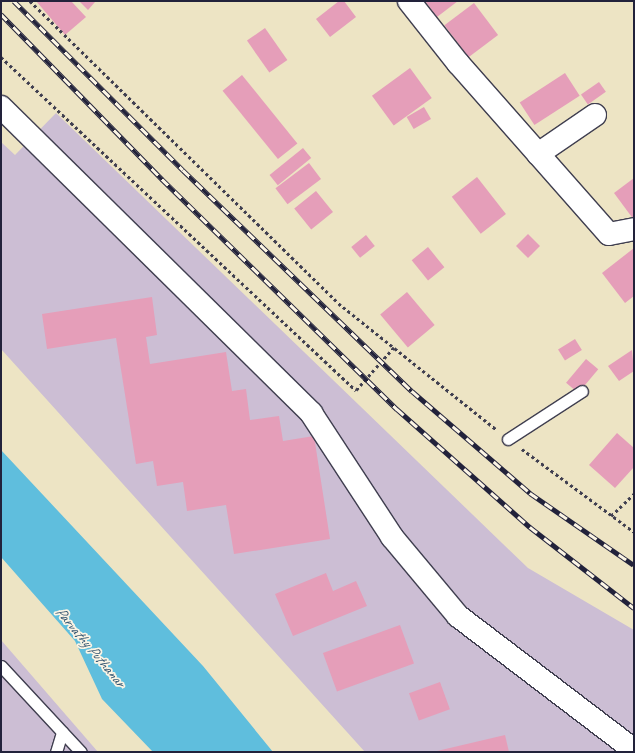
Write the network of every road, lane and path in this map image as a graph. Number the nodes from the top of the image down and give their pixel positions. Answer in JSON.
{"nodes":[{"id":1,"x":30,"y":1,"type":"edge"},
{"id":2,"x":410,"y":1,"type":"edge"},
{"id":3,"x":1,"y":57,"type":"edge"},
{"id":4,"x":1,"y":107,"type":"edge"},
{"id":5,"x":595,"y":115,"type":"dead end"},
{"id":6,"x":538,"y":154,"type":"junction"},
{"id":7,"x":634,"y":229,"type":"edge"},
{"id":8,"x":394,"y":347,"type":"junction"},
{"id":9,"x":582,"y":390,"type":"dead end"},
{"id":10,"x":508,"y":439,"type":"junction"},
{"id":11,"x":634,"y":494,"type":"edge"},
{"id":12,"x":611,"y":516,"type":"junction"},
{"id":13,"x":634,"y":532,"type":"edge"},
{"id":14,"x":1,"y":666,"type":"edge"},
{"id":15,"x":62,"y":732,"type":"junction"},
{"id":16,"x":634,"y":750,"type":"edge"},
{"id":17,"x":56,"y":752,"type":"edge"},
{"id":18,"x":82,"y":752,"type":"edge"}],
"edges":[{"from":1,"to":8,"type":"path"},
{"from":2,"to":6,"type":"street"},
{"from":3,"to":8,"type":"path"},
{"from":4,"to":16,"type":"street"},
{"from":5,"to":6,"type":"street"},
{"from":6,"to":7,"type":"street"},
{"from":8,"to":10,"type":"path"},
{"from":9,"to":10,"type":"lane"},
{"from":10,"to":12,"type":"path"},
{"from":11,"to":12,"type":"path"},
{"from":12,"to":13,"type":"path"},
{"from":14,"to":15,"type":"lane"},
{"from":15,"to":17,"type":"lane"},
{"from":15,"to":18,"type":"lane"}]}
